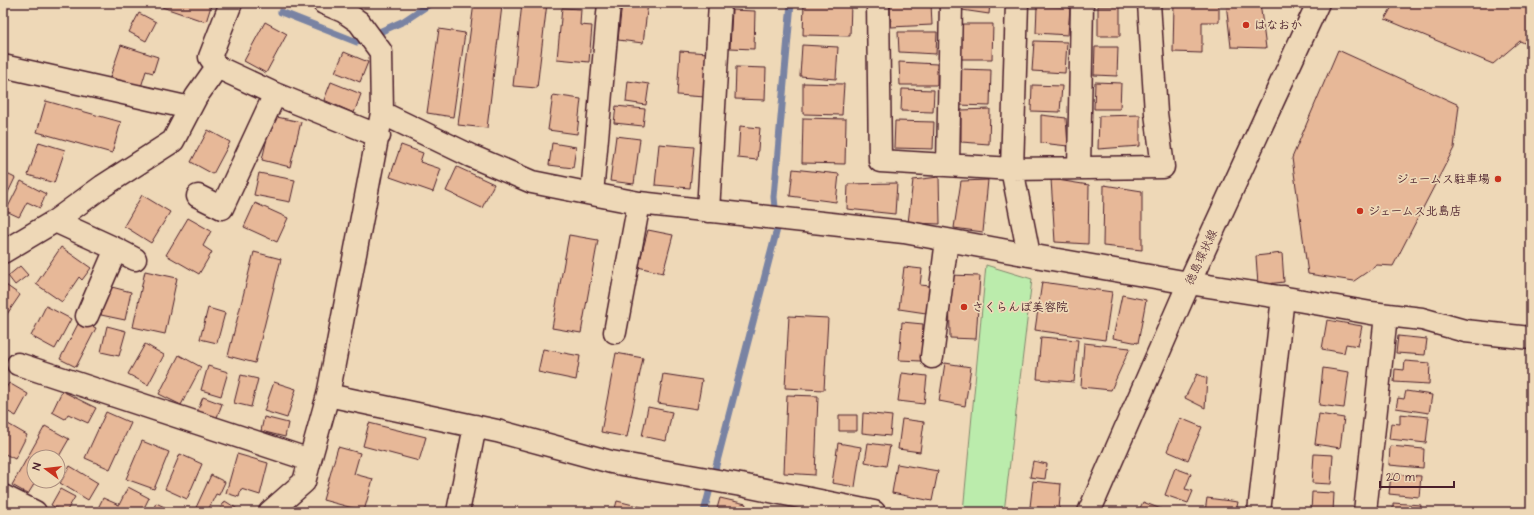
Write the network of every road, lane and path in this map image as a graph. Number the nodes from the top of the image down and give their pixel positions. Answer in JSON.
{"nodes":[{"id":1,"x":231,"y":3,"type":"edge"},
{"id":2,"x":324,"y":3,"type":"edge"},
{"id":3,"x":609,"y":3,"type":"edge"},
{"id":4,"x":720,"y":3,"type":"edge"},
{"id":5,"x":878,"y":3,"type":"edge"},
{"id":6,"x":951,"y":3,"type":"edge"},
{"id":7,"x":1017,"y":3,"type":"edge"},
{"id":8,"x":1082,"y":3,"type":"edge"},
{"id":9,"x":1149,"y":3,"type":"edge"},
{"id":10,"x":1318,"y":3,"type":"edge"},
{"id":11,"x":3,"y":66,"type":"edge"},
{"id":12,"x":217,"y":68,"type":"junction"},
{"id":13,"x":275,"y":94,"type":"junction"},
{"id":14,"x":190,"y":108,"type":"junction"},
{"id":15,"x":382,"y":113,"type":"junction"},
{"id":16,"x":379,"y":136,"type":"junction"},
{"id":17,"x":948,"y":164,"type":"junction"},
{"id":18,"x":1079,"y":168,"type":"junction"},
{"id":19,"x":1012,"y":169,"type":"junction"},
{"id":20,"x":592,"y":194,"type":"junction"},
{"id":21,"x":198,"y":196,"type":"dead end"},
{"id":22,"x":639,"y":203,"type":"junction"},
{"id":23,"x":708,"y":211,"type":"junction"},
{"id":24,"x":54,"y":221,"type":"junction"},
{"id":25,"x":947,"y":240,"type":"junction"},
{"id":26,"x":7,"y":245,"type":"edge"},
{"id":27,"x":116,"y":249,"type":"junction"},
{"id":28,"x":1029,"y":255,"type":"junction"},
{"id":29,"x":135,"y":259,"type":"dead end"},
{"id":30,"x":1189,"y":282,"type":"junction"},
{"id":31,"x":1283,"y":297,"type":"junction"},
{"id":32,"x":1386,"y":315,"type":"junction"},
{"id":33,"x":87,"y":316,"type":"dead end"},
{"id":34,"x":615,"y":332,"type":"dead end"},
{"id":35,"x":1531,"y":338,"type":"edge"},
{"id":36,"x":932,"y":357,"type":"dead end"},
{"id":37,"x":18,"y":364,"type":"dead end"},
{"id":38,"x":328,"y":395,"type":"junction"},
{"id":39,"x":475,"y":426,"type":"junction"},
{"id":40,"x":310,"y":460,"type":"junction"},
{"id":41,"x":3,"y":496,"type":"edge"},
{"id":42,"x":35,"y":512,"type":"edge"},
{"id":43,"x":270,"y":512,"type":"edge"},
{"id":44,"x":458,"y":512,"type":"edge"},
{"id":45,"x":874,"y":512,"type":"edge"},
{"id":46,"x":1088,"y":512,"type":"edge"},
{"id":47,"x":1259,"y":512,"type":"edge"},
{"id":48,"x":1365,"y":512,"type":"edge"}],
"edges":[{"from":1,"to":12,"type":"street"},
{"from":2,"to":15,"type":"street"},
{"from":3,"to":20,"type":"street"},
{"from":4,"to":23,"type":"street"},
{"from":5,"to":17,"type":"street"},
{"from":6,"to":17,"type":"street"},
{"from":7,"to":19,"type":"street"},
{"from":8,"to":18,"type":"street"},
{"from":9,"to":18,"type":"street"},
{"from":10,"to":30,"type":"street","name":"徳島環状線"},
{"from":11,"to":14,"type":"street"},
{"from":12,"to":13,"type":"street"},
{"from":12,"to":14,"type":"street"},
{"from":13,"to":16,"type":"street"},
{"from":13,"to":21,"type":"street"},
{"from":14,"to":24,"type":"street"},
{"from":15,"to":16,"type":"street"},
{"from":15,"to":20,"type":"street"},
{"from":16,"to":38,"type":"street"},
{"from":17,"to":19,"type":"street"},
{"from":18,"to":19,"type":"street"},
{"from":19,"to":28,"type":"street"},
{"from":20,"to":22,"type":"street"},
{"from":22,"to":23,"type":"street"},
{"from":22,"to":34,"type":"street"},
{"from":23,"to":25,"type":"street"},
{"from":24,"to":26,"type":"street"},
{"from":24,"to":27,"type":"street"},
{"from":25,"to":28,"type":"street"},
{"from":25,"to":36,"type":"street"},
{"from":27,"to":29,"type":"street"},
{"from":27,"to":33,"type":"street"},
{"from":28,"to":30,"type":"street"},
{"from":30,"to":31,"type":"street"},
{"from":30,"to":46,"type":"street","name":"徳島環状線"},
{"from":31,"to":32,"type":"street"},
{"from":31,"to":47,"type":"street"},
{"from":32,"to":35,"type":"street"},
{"from":32,"to":48,"type":"street"},
{"from":37,"to":40,"type":"street"},
{"from":38,"to":39,"type":"street"},
{"from":38,"to":40,"type":"street"},
{"from":39,"to":44,"type":"street"},
{"from":39,"to":45,"type":"street"},
{"from":40,"to":43,"type":"street"},
{"from":41,"to":42,"type":"street"}]}
